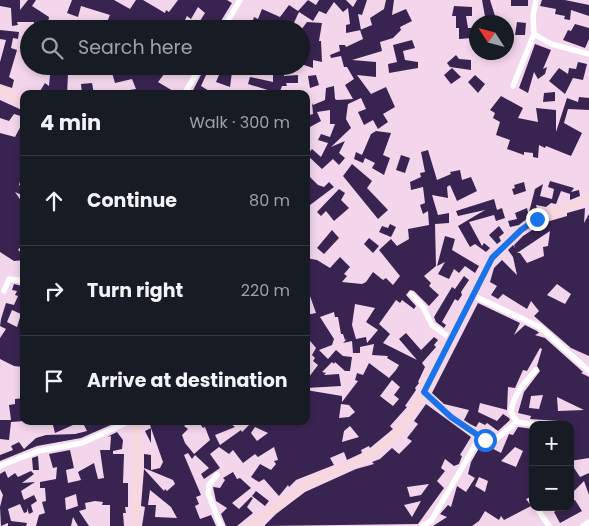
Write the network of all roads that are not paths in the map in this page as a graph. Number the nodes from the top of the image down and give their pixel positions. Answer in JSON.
{"nodes":[{"id":1,"x":240,"y":0,"type":"edge"},
{"id":2,"x":536,"y":0,"type":"edge"},
{"id":3,"x":228,"y":20,"type":"edge"},
{"id":4,"x":534,"y":34,"type":"junction"},
{"id":5,"x":589,"y":54,"type":"edge"},
{"id":6,"x":196,"y":75,"type":"edge"},
{"id":7,"x":513,"y":86,"type":"dead end"},
{"id":8,"x":0,"y":90,"type":"edge"},
{"id":9,"x":186,"y":90,"type":"edge"},
{"id":10,"x":20,"y":100,"type":"edge"},
{"id":11,"x":589,"y":199,"type":"edge"},
{"id":12,"x":20,"y":280,"type":"edge"},
{"id":13,"x":4,"y":291,"type":"dead end"},
{"id":14,"x":411,"y":294,"type":"dead end"},
{"id":15,"x":472,"y":295,"type":"junction"},
{"id":16,"x":450,"y":338,"type":"junction"},
{"id":17,"x":536,"y":370,"type":"dead end"},
{"id":18,"x":589,"y":370,"type":"edge"},
{"id":19,"x":424,"y":392,"type":"junction"},
{"id":20,"x":516,"y":422,"type":"junction"},
{"id":21,"x":529,"y":424,"type":"edge"},
{"id":22,"x":121,"y":425,"type":"edge"},
{"id":23,"x":136,"y":425,"type":"edge"},
{"id":24,"x":480,"y":436,"type":"junction"},
{"id":25,"x":0,"y":466,"type":"edge"},
{"id":26,"x":217,"y":475,"type":"dead end"},
{"id":27,"x":539,"y":511,"type":"edge"},
{"id":28,"x":589,"y":522,"type":"edge"},
{"id":29,"x":135,"y":526,"type":"edge"},
{"id":30,"x":221,"y":526,"type":"edge"},
{"id":31,"x":250,"y":526,"type":"edge"},
{"id":32,"x":422,"y":526,"type":"edge"},
{"id":33,"x":550,"y":526,"type":"edge"},
{"id":34,"x":583,"y":526,"type":"edge"}],
"edges":[{"from":1,"to":3,"type":"street"},
{"from":2,"to":4,"type":"street"},
{"from":4,"to":5,"type":"street"},
{"from":4,"to":7,"type":"street"},
{"from":6,"to":9,"type":"street"},
{"from":8,"to":10,"type":"main road"},
{"from":11,"to":15,"type":"main road"},
{"from":12,"to":13,"type":"street"},
{"from":14,"to":16,"type":"street"},
{"from":15,"to":16,"type":"main road"},
{"from":15,"to":18,"type":"street"},
{"from":16,"to":19,"type":"main road"},
{"from":17,"to":20,"type":"street"},
{"from":19,"to":24,"type":"street"},
{"from":19,"to":31,"type":"main road"},
{"from":20,"to":21,"type":"street"},
{"from":20,"to":24,"type":"street"},
{"from":22,"to":25,"type":"street"},
{"from":23,"to":29,"type":"main road"},
{"from":24,"to":32,"type":"street"},
{"from":26,"to":30,"type":"street"},
{"from":27,"to":33,"type":"street"},
{"from":28,"to":34,"type":"street"}]}
